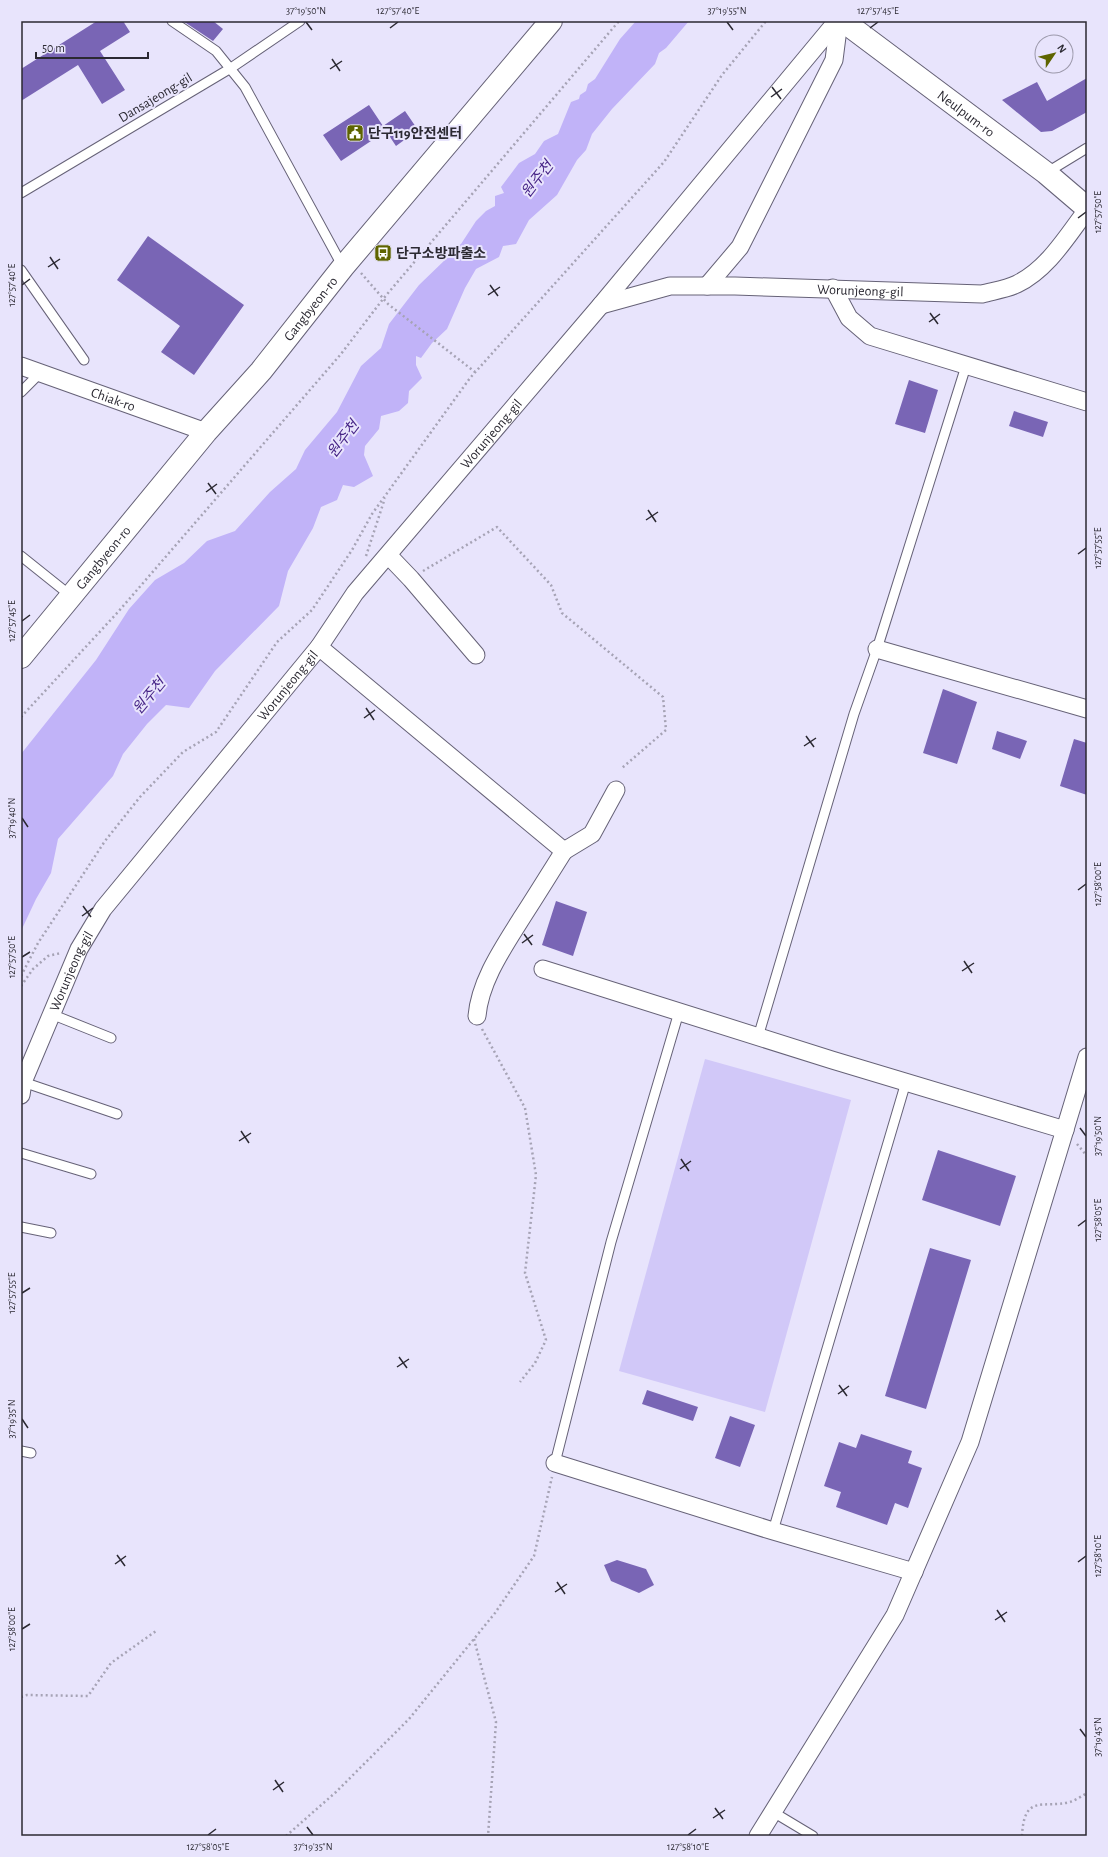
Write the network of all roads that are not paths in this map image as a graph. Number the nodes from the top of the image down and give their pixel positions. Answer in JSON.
{"nodes":[{"id":1,"x":172,"y":21,"type":"edge"},
{"id":2,"x":300,"y":21,"type":"edge"},
{"id":3,"x":551,"y":21,"type":"edge"},
{"id":4,"x":838,"y":21,"type":"edge"},
{"id":5,"x":842,"y":21,"type":"edge"},
{"id":6,"x":231,"y":68,"type":"junction"},
{"id":7,"x":1087,"y":148,"type":"edge"},
{"id":8,"x":1046,"y":173,"type":"junction"},
{"id":9,"x":21,"y":193,"type":"edge"},
{"id":10,"x":1087,"y":209,"type":"edge"},
{"id":11,"x":346,"y":263,"type":"junction"},
{"id":12,"x":21,"y":270,"type":"edge"},
{"id":13,"x":707,"y":286,"type":"junction"},
{"id":14,"x":833,"y":288,"type":"junction"},
{"id":15,"x":601,"y":305,"type":"junction"},
{"id":16,"x":84,"y":360,"type":"dead end"},
{"id":17,"x":21,"y":366,"type":"edge"},
{"id":18,"x":966,"y":366,"type":"junction"},
{"id":19,"x":40,"y":373,"type":"junction"},
{"id":20,"x":21,"y":392,"type":"edge"},
{"id":21,"x":1087,"y":402,"type":"edge"},
{"id":22,"x":206,"y":432,"type":"junction"},
{"id":23,"x":21,"y":556,"type":"edge"},
{"id":24,"x":389,"y":556,"type":"junction"},
{"id":25,"x":71,"y":596,"type":"junction"},
{"id":26,"x":319,"y":647,"type":"junction"},
{"id":27,"x":877,"y":649,"type":"junction"},
{"id":28,"x":476,"y":656,"type":"dead end"},
{"id":29,"x":21,"y":657,"type":"edge"},
{"id":30,"x":1087,"y":710,"type":"edge"},
{"id":31,"x":616,"y":790,"type":"dead end"},
{"id":32,"x":564,"y":851,"type":"junction"},
{"id":33,"x":543,"y":969,"type":"dead end"},
{"id":34,"x":679,"y":1012,"type":"junction"},
{"id":35,"x":51,"y":1014,"type":"junction"},
{"id":36,"x":477,"y":1016,"type":"road end"},
{"id":37,"x":758,"y":1037,"type":"junction"},
{"id":38,"x":111,"y":1038,"type":"dead end"},
{"id":39,"x":1087,"y":1057,"type":"edge"},
{"id":40,"x":906,"y":1082,"type":"junction"},
{"id":41,"x":22,"y":1088,"type":"edge"},
{"id":42,"x":117,"y":1114,"type":"dead end"},
{"id":43,"x":1065,"y":1130,"type":"junction"},
{"id":44,"x":21,"y":1153,"type":"edge"},
{"id":45,"x":91,"y":1174,"type":"dead end"},
{"id":46,"x":21,"y":1227,"type":"edge"},
{"id":47,"x":51,"y":1233,"type":"dead end"},
{"id":48,"x":21,"y":1451,"type":"edge"},
{"id":49,"x":31,"y":1453,"type":"dead end"},
{"id":50,"x":555,"y":1463,"type":"joint"},
{"id":51,"x":773,"y":1531,"type":"junction"},
{"id":52,"x":914,"y":1572,"type":"junction"},
{"id":53,"x":773,"y":1812,"type":"junction"},
{"id":54,"x":758,"y":1836,"type":"edge"},
{"id":55,"x":813,"y":1836,"type":"edge"}],
"edges":[{"from":1,"to":6,"type":"lane"},
{"from":2,"to":6,"type":"lane","name":"Dansajeong-gil"},
{"from":3,"to":11,"type":"street","name":"Gangbyeon-ro"},
{"from":4,"to":13,"type":"street"},
{"from":4,"to":15,"type":"street","name":"Worunjeong-gil"},
{"from":5,"to":8,"type":"street","name":"Neulpum-ro"},
{"from":6,"to":9,"type":"lane","name":"Dansajeong-gil"},
{"from":6,"to":11,"type":"lane"},
{"from":7,"to":8,"type":"lane"},
{"from":8,"to":10,"type":"street","name":"Neulpum-ro"},
{"from":10,"to":14,"type":"street","name":"Worunjeong-gil"},
{"from":11,"to":22,"type":"street","name":"Gangbyeon-ro"},
{"from":12,"to":16,"type":"lane"},
{"from":13,"to":14,"type":"street","name":"Worunjeong-gil"},
{"from":13,"to":15,"type":"street","name":"Worunjeong-gil"},
{"from":14,"to":18,"type":"street"},
{"from":15,"to":24,"type":"street","name":"Worunjeong-gil"},
{"from":17,"to":19,"type":"street","name":"Chiak-ro"},
{"from":18,"to":21,"type":"street"},
{"from":18,"to":27,"type":"lane"},
{"from":19,"to":20,"type":"lane"},
{"from":19,"to":22,"type":"street","name":"Chiak-ro"},
{"from":22,"to":25,"type":"street","name":"Gangbyeon-ro"},
{"from":23,"to":25,"type":"lane","name":"Gangbyeon-ro"},
{"from":24,"to":26,"type":"street","name":"Worunjeong-gil"},
{"from":24,"to":28,"type":"street"},
{"from":25,"to":29,"type":"street","name":"Gangbyeon-ro"},
{"from":26,"to":32,"type":"street"},
{"from":26,"to":35,"type":"street","name":"Worunjeong-gil"},
{"from":27,"to":30,"type":"street"},
{"from":27,"to":37,"type":"lane"},
{"from":31,"to":32,"type":"street"},
{"from":32,"to":36,"type":"street"},
{"from":33,"to":34,"type":"street"},
{"from":34,"to":37,"type":"street"},
{"from":34,"to":50,"type":"lane"},
{"from":35,"to":38,"type":"lane"},
{"from":35,"to":41,"type":"street","name":"Worunjeong-gil"},
{"from":37,"to":40,"type":"street"},
{"from":39,"to":43,"type":"street"},
{"from":40,"to":43,"type":"street"},
{"from":40,"to":51,"type":"lane"},
{"from":41,"to":42,"type":"lane"},
{"from":43,"to":52,"type":"street"},
{"from":44,"to":45,"type":"lane"},
{"from":46,"to":47,"type":"lane"},
{"from":48,"to":49,"type":"lane"},
{"from":50,"to":51,"type":"street"},
{"from":51,"to":52,"type":"street"},
{"from":52,"to":53,"type":"street"},
{"from":53,"to":54,"type":"street"},
{"from":53,"to":55,"type":"lane"}]}
